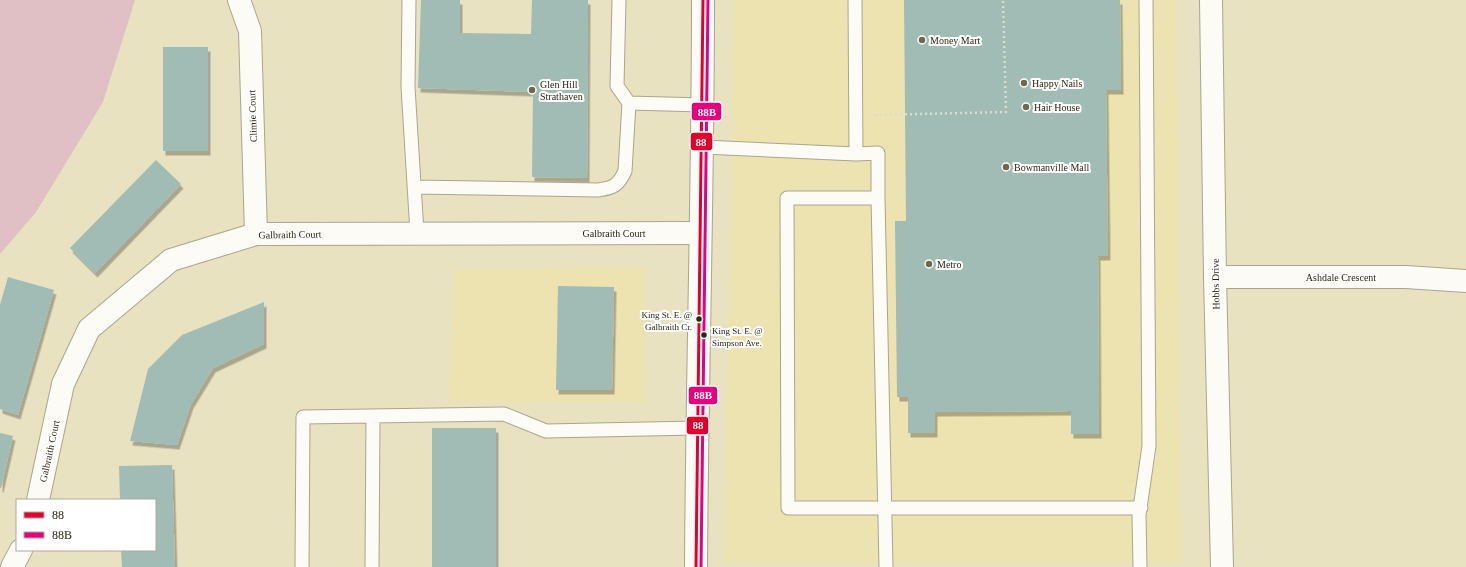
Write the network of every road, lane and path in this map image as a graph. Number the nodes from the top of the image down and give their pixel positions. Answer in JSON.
{"nodes":[{"id":1,"x":239,"y":0,"type":"edge"},
{"id":2,"x":409,"y":0,"type":"edge"},
{"id":3,"x":619,"y":0,"type":"edge"},
{"id":4,"x":703,"y":0,"type":"edge"},
{"id":5,"x":855,"y":0,"type":"edge"},
{"id":6,"x":1003,"y":0,"type":"edge"},
{"id":7,"x":1146,"y":0,"type":"edge"},
{"id":8,"x":1211,"y":0,"type":"edge"},
{"id":9,"x":629,"y":103,"type":"junction"},
{"id":10,"x":703,"y":105,"type":"junction"},
{"id":11,"x":856,"y":116,"type":"junction"},
{"id":12,"x":703,"y":147,"type":"junction"},
{"id":13,"x":856,"y":154,"type":"junction"},
{"id":14,"x":414,"y":187,"type":"junction"},
{"id":15,"x":878,"y":198,"type":"junction"},
{"id":16,"x":417,"y":233,"type":"junction"},
{"id":17,"x":700,"y":233,"type":"junction"},
{"id":18,"x":256,"y":234,"type":"junction"},
{"id":19,"x":1215,"y":277,"type":"junction"},
{"id":20,"x":1466,"y":281,"type":"edge"},
{"id":21,"x":373,"y":416,"type":"junction"},
{"id":22,"x":697,"y":428,"type":"junction"},
{"id":23,"x":38,"y":499,"type":"edge"},
{"id":24,"x":1141,"y":508,"type":"junction"},
{"id":25,"x":885,"y":509,"type":"junction"},
{"id":26,"x":20,"y":551,"type":"edge"},
{"id":27,"x":12,"y":567,"type":"edge"},
{"id":28,"x":302,"y":567,"type":"edge"},
{"id":29,"x":372,"y":567,"type":"edge"},
{"id":30,"x":696,"y":567,"type":"edge"},
{"id":31,"x":886,"y":567,"type":"edge"},
{"id":32,"x":1140,"y":567,"type":"edge"},
{"id":33,"x":1222,"y":567,"type":"edge"}],
"edges":[{"from":1,"to":18,"type":"street","name":"Climie Court"},
{"from":2,"to":14,"type":"lane"},
{"from":3,"to":9,"type":"lane"},
{"from":4,"to":10,"type":"street"},
{"from":5,"to":11,"type":"lane"},
{"from":6,"to":11,"type":"path"},
{"from":7,"to":24,"type":"lane"},
{"from":8,"to":19,"type":"street","name":"Hobbs Drive"},
{"from":9,"to":10,"type":"lane"},
{"from":9,"to":14,"type":"lane"},
{"from":10,"to":12,"type":"street"},
{"from":11,"to":13,"type":"lane"},
{"from":12,"to":13,"type":"lane"},
{"from":12,"to":17,"type":"street"},
{"from":13,"to":15,"type":"lane"},
{"from":14,"to":16,"type":"lane"},
{"from":15,"to":25,"type":"lane"},
{"from":15,"to":25,"type":"lane"},
{"from":16,"to":17,"type":"street","name":"Galbraith Court"},
{"from":16,"to":18,"type":"street","name":"Galbraith Court"},
{"from":17,"to":22,"type":"street"},
{"from":18,"to":23,"type":"street","name":"Galbraith Court"},
{"from":19,"to":20,"type":"street","name":"Ashdale Crescent"},
{"from":19,"to":33,"type":"street","name":"Hobbs Drive"},
{"from":21,"to":22,"type":"lane"},
{"from":21,"to":28,"type":"lane"},
{"from":21,"to":29,"type":"lane"},
{"from":22,"to":30,"type":"street"},
{"from":24,"to":25,"type":"lane"},
{"from":24,"to":32,"type":"lane"},
{"from":25,"to":31,"type":"lane"},
{"from":26,"to":27,"type":"street"}]}
